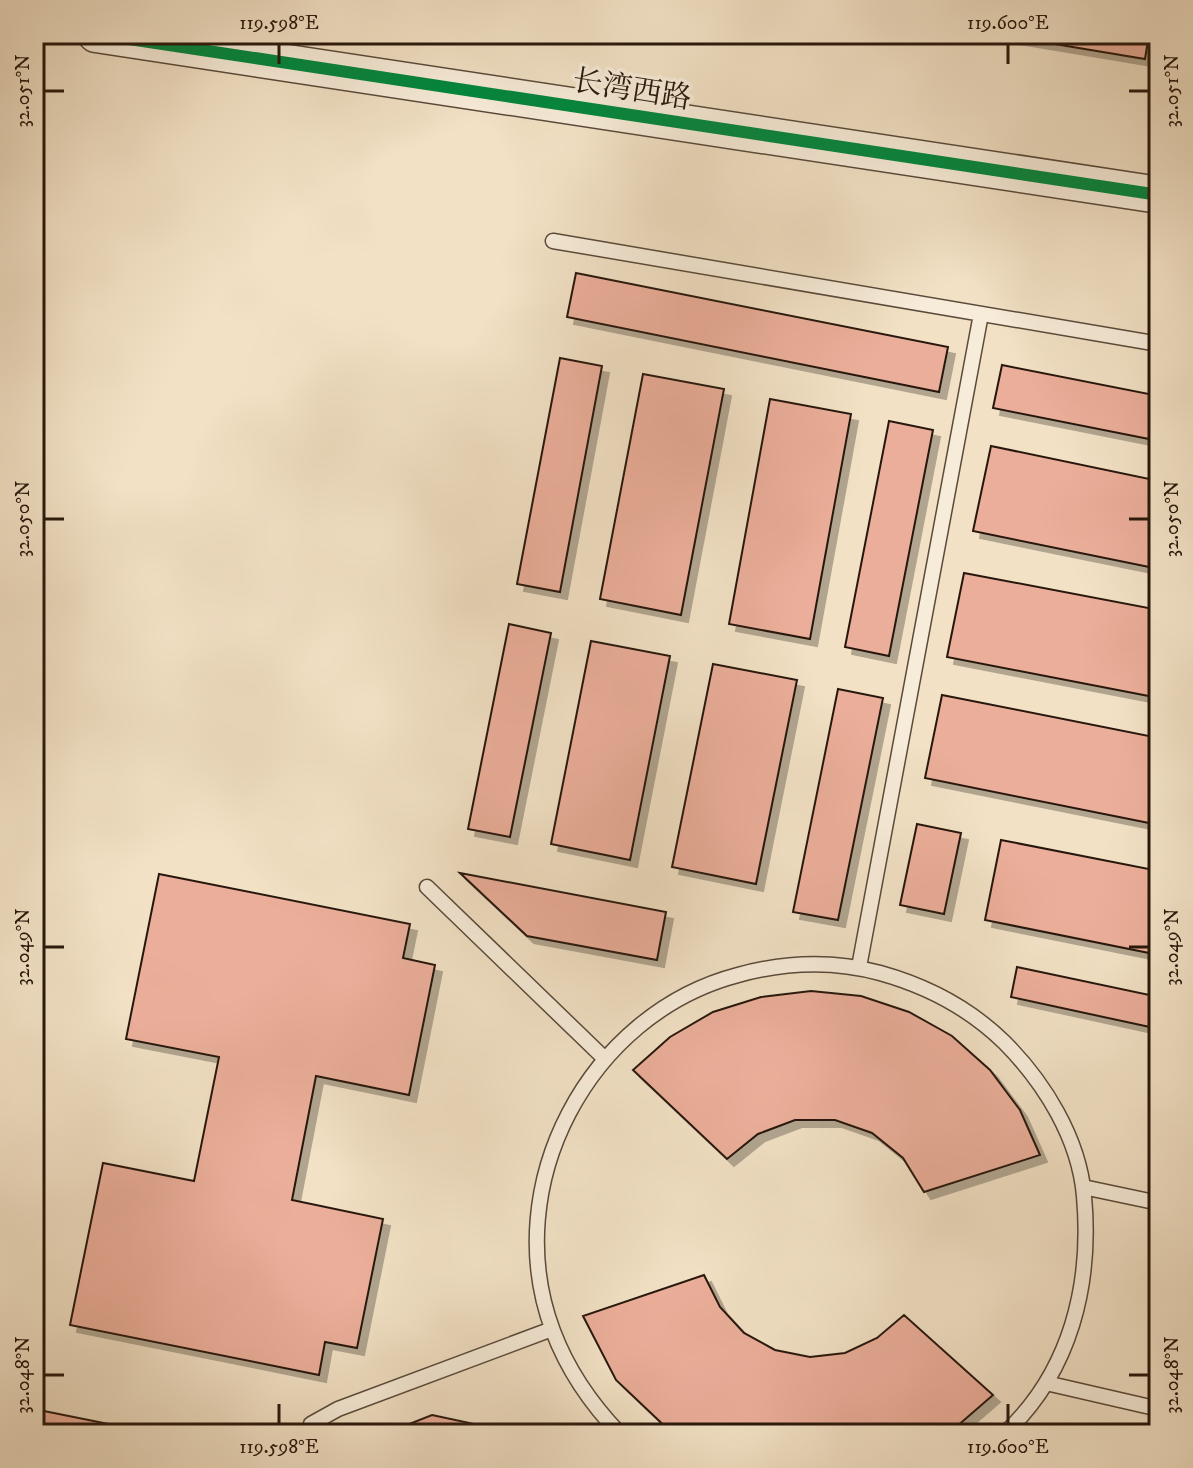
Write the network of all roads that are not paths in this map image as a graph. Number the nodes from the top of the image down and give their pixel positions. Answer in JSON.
{"nodes":[{"id":1,"x":96,"y":34,"type":"edge"},
{"id":2,"x":1159,"y":195,"type":"edge"},
{"id":3,"x":553,"y":241,"type":"dead end"},
{"id":4,"x":981,"y":314,"type":"junction"},
{"id":5,"x":1159,"y":344,"type":"edge"},
{"id":6,"x":427,"y":887,"type":"dead end"},
{"id":7,"x":859,"y":967,"type":"junction"},
{"id":8,"x":604,"y":1058,"type":"junction"},
{"id":9,"x":1083,"y":1187,"type":"junction"},
{"id":10,"x":1159,"y":1203,"type":"edge"},
{"id":11,"x":552,"y":1329,"type":"junction"},
{"id":12,"x":1046,"y":1383,"type":"junction"},
{"id":13,"x":1159,"y":1409,"type":"edge"},
{"id":14,"x":311,"y":1424,"type":"dead end"},
{"id":15,"x":620,"y":1434,"type":"edge"},
{"id":16,"x":1004,"y":1434,"type":"edge"}],
"edges":[{"from":1,"to":2,"type":"street","name":"长湾西路"},
{"from":3,"to":4,"type":"lane"},
{"from":4,"to":5,"type":"lane"},
{"from":4,"to":7,"type":"lane"},
{"from":6,"to":8,"type":"lane"},
{"from":7,"to":8,"type":"lane"},
{"from":7,"to":9,"type":"lane"},
{"from":8,"to":11,"type":"lane"},
{"from":9,"to":10,"type":"lane"},
{"from":9,"to":12,"type":"lane"},
{"from":11,"to":14,"type":"lane"},
{"from":11,"to":15,"type":"lane"},
{"from":12,"to":13,"type":"lane"},
{"from":12,"to":16,"type":"lane"}]}
